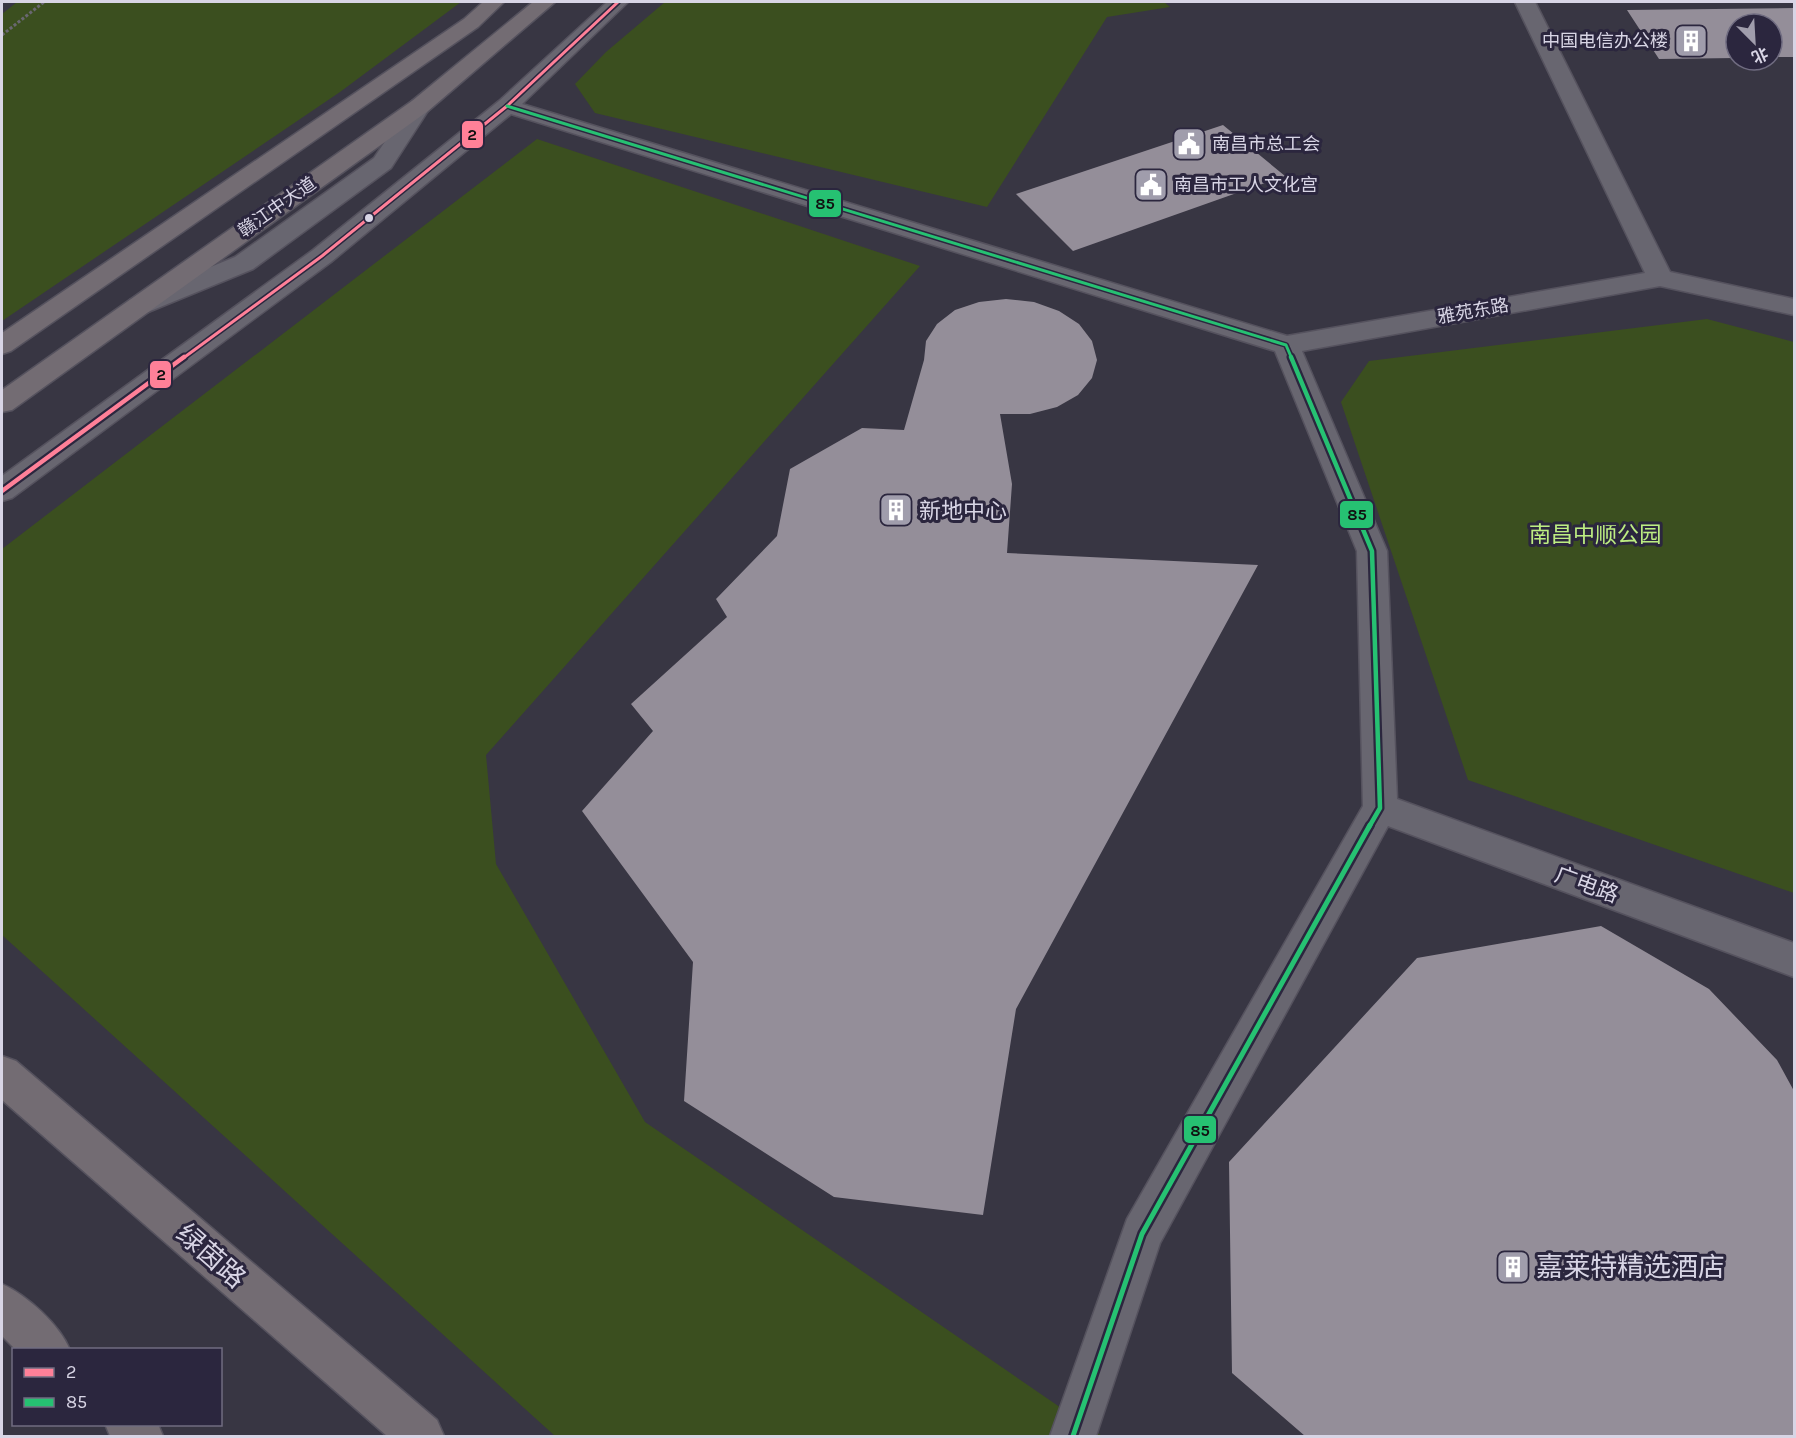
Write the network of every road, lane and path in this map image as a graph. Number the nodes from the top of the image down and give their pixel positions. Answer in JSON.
{"nodes":[{"id":1,"x":44,"y":2,"type":"edge"},
{"id":2,"x":494,"y":2,"type":"edge"},
{"id":3,"x":545,"y":2,"type":"edge"},
{"id":4,"x":618,"y":2,"type":"edge"},
{"id":5,"x":1525,"y":2,"type":"edge"},
{"id":6,"x":2,"y":35,"type":"edge"},
{"id":7,"x":420,"y":105,"type":"joint"},
{"id":8,"x":507,"y":106,"type":"junction"},
{"id":9,"x":1660,"y":278,"type":"junction"},
{"id":10,"x":137,"y":306,"type":"joint"},
{"id":11,"x":1794,"y":307,"type":"edge"},
{"id":12,"x":2,"y":345,"type":"edge"},
{"id":13,"x":1286,"y":345,"type":"junction"},
{"id":14,"x":2,"y":403,"type":"edge"},
{"id":15,"x":2,"y":491,"type":"edge"},
{"id":16,"x":1380,"y":808,"type":"junction"},
{"id":17,"x":1794,"y":960,"type":"edge"},
{"id":18,"x":2,"y":1075,"type":"edge"},
{"id":19,"x":2,"y":1306,"type":"edge"},
{"id":20,"x":46,"y":1348,"type":"edge"},
{"id":21,"x":128,"y":1426,"type":"edge"},
{"id":22,"x":140,"y":1437,"type":"edge"},
{"id":23,"x":421,"y":1437,"type":"edge"},
{"id":24,"x":1072,"y":1437,"type":"edge"}],
"edges":[{"from":1,"to":6,"type":"path"},
{"from":2,"to":12,"type":"main road","name":"赣江中大道"},
{"from":3,"to":7,"type":"main road"},
{"from":4,"to":8,"type":"street"},
{"from":5,"to":9,"type":"street"},
{"from":7,"to":10,"type":"street"},
{"from":8,"to":13,"type":"street"},
{"from":8,"to":15,"type":"street"},
{"from":9,"to":11,"type":"street","name":"雅苑东路"},
{"from":9,"to":13,"type":"street","name":"雅苑东路"},
{"from":10,"to":14,"type":"main road"},
{"from":13,"to":16,"type":"street"},
{"from":16,"to":17,"type":"street","name":"广电路"},
{"from":16,"to":24,"type":"street"},
{"from":18,"to":23,"type":"main road","name":"绿茵路"},
{"from":19,"to":20,"type":"main road"},
{"from":21,"to":22,"type":"main road"}]}
